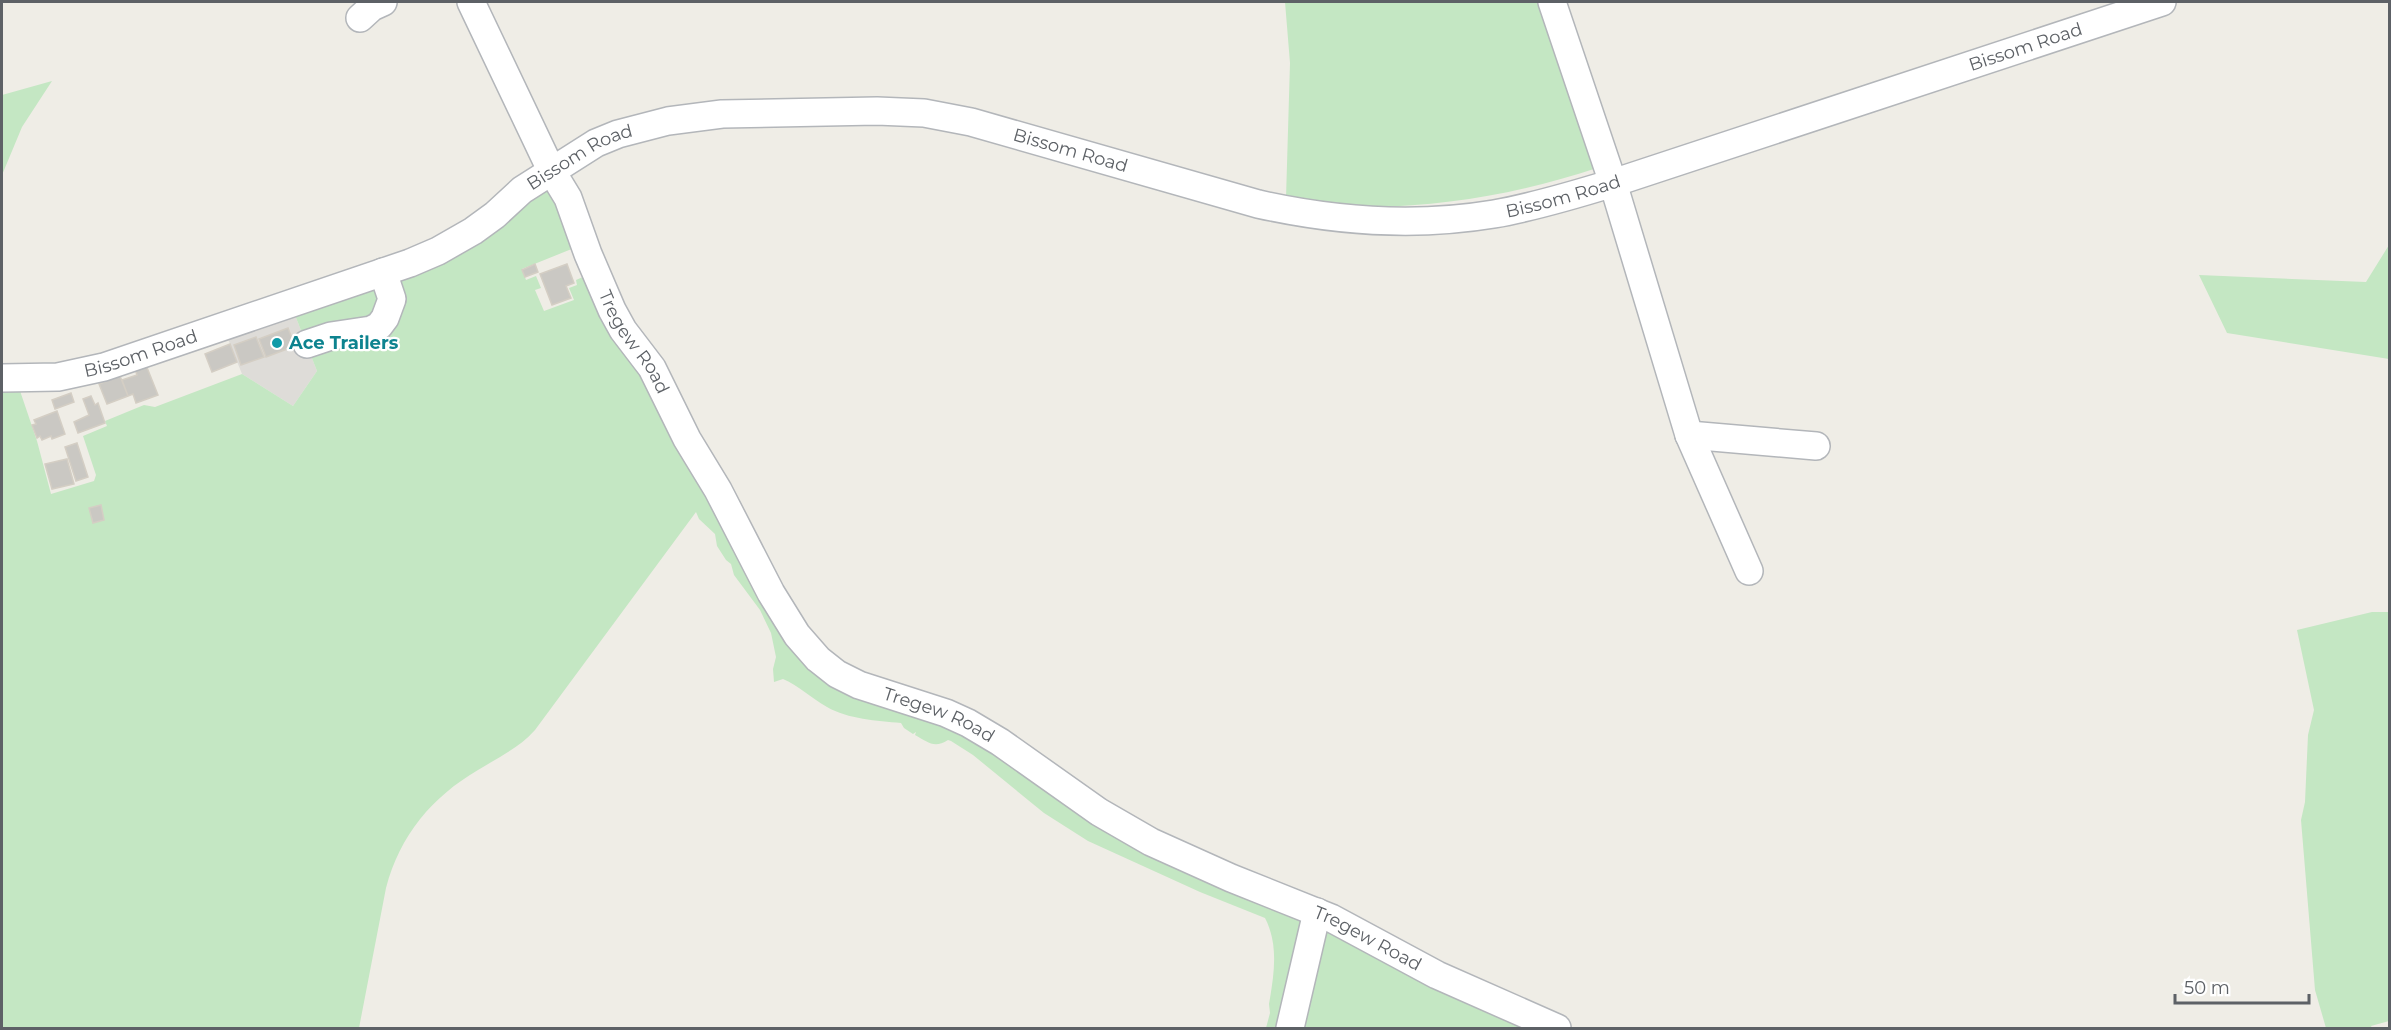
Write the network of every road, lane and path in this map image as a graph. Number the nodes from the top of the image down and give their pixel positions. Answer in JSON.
{"nodes":[{"id":1,"x":383,"y":2,"type":"edge"},
{"id":2,"x":471,"y":2,"type":"edge"},
{"id":3,"x":1552,"y":2,"type":"edge"},
{"id":4,"x":2162,"y":2,"type":"edge"},
{"id":5,"x":360,"y":18,"type":"dead end"},
{"id":6,"x":551,"y":170,"type":"junction"},
{"id":7,"x":1613,"y":183,"type":"junction"},
{"id":8,"x":383,"y":272,"type":"junction"},
{"id":9,"x":307,"y":344,"type":"dead end"},
{"id":10,"x":2,"y":378,"type":"edge"},
{"id":11,"x":1689,"y":435,"type":"junction"},
{"id":12,"x":1816,"y":446,"type":"dead end"},
{"id":13,"x":1749,"y":571,"type":"dead end"},
{"id":14,"x":1317,"y":912,"type":"junction"},
{"id":15,"x":1290,"y":1029,"type":"edge"},
{"id":16,"x":1557,"y":1029,"type":"edge"}],
"edges":[{"from":1,"to":5,"type":"street"},
{"from":2,"to":6,"type":"street","name":"Tregew Road"},
{"from":3,"to":7,"type":"street"},
{"from":4,"to":7,"type":"street","name":"Bissom Road"},
{"from":6,"to":7,"type":"street","name":"Bissom Road"},
{"from":6,"to":8,"type":"street","name":"Bissom Road"},
{"from":6,"to":14,"type":"street","name":"Tregew Road"},
{"from":7,"to":11,"type":"street"},
{"from":8,"to":9,"type":"street"},
{"from":8,"to":10,"type":"street","name":"Bissom Road"},
{"from":11,"to":12,"type":"street"},
{"from":11,"to":13,"type":"street"},
{"from":14,"to":15,"type":"street"},
{"from":14,"to":16,"type":"street","name":"Tregew Road"}]}
